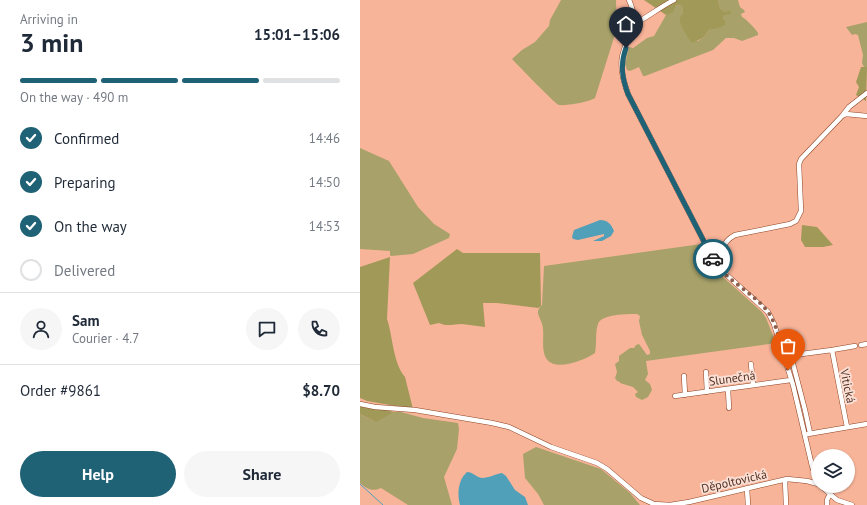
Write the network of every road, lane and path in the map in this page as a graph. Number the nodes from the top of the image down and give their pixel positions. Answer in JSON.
{"nodes":[{"id":1,"x":629,"y":0,"type":"edge"},
{"id":2,"x":674,"y":0,"type":"edge"},
{"id":3,"x":634,"y":24,"type":"junction"},
{"id":4,"x":867,"y":93,"type":"edge"},
{"id":5,"x":842,"y":116,"type":"junction"},
{"id":6,"x":867,"y":116,"type":"edge"},
{"id":7,"x":721,"y":270,"type":"junction"},
{"id":8,"x":867,"y":344,"type":"edge"},
{"id":9,"x":861,"y":345,"type":"dead end"},
{"id":10,"x":855,"y":346,"type":"dead end"},
{"id":11,"x":832,"y":350,"type":"junction"},
{"id":12,"x":751,"y":364,"type":"dead end"},
{"id":13,"x":706,"y":372,"type":"dead end"},
{"id":14,"x":684,"y":376,"type":"dead end"},
{"id":15,"x":791,"y":380,"type":"junction"},
{"id":16,"x":753,"y":386,"type":"junction"},
{"id":17,"x":728,"y":389,"type":"junction"},
{"id":18,"x":707,"y":392,"type":"junction"},
{"id":19,"x":685,"y":395,"type":"junction"},
{"id":20,"x":675,"y":396,"type":"dead end"},
{"id":21,"x":360,"y":404,"type":"edge"},
{"id":22,"x":729,"y":408,"type":"dead end"},
{"id":23,"x":867,"y":424,"type":"edge"},
{"id":24,"x":847,"y":427,"type":"junction"},
{"id":25,"x":810,"y":434,"type":"junction"},
{"id":26,"x":804,"y":435,"type":"junction"},
{"id":27,"x":811,"y":462,"type":"edge"},
{"id":28,"x":785,"y":480,"type":"junction"},
{"id":29,"x":811,"y":482,"type":"edge"},
{"id":30,"x":747,"y":488,"type":"junction"},
{"id":31,"x":830,"y":494,"type":"joint"},
{"id":32,"x":843,"y":504,"type":"edge"},
{"id":33,"x":748,"y":505,"type":"edge"},
{"id":34,"x":786,"y":505,"type":"edge"},
{"id":35,"x":827,"y":505,"type":"edge"},
{"id":36,"x":852,"y":505,"type":"edge"}],
"edges":[{"from":1,"to":3,"type":"street"},
{"from":2,"to":3,"type":"street"},
{"from":3,"to":7,"type":"street","name":"Děpoltovická"},
{"from":4,"to":5,"type":"street"},
{"from":5,"to":6,"type":"street"},
{"from":5,"to":7,"type":"street"},
{"from":7,"to":15,"type":"street","name":"Děpoltovická"},
{"from":8,"to":9,"type":"street"},
{"from":10,"to":11,"type":"street"},
{"from":11,"to":24,"type":"street","name":"Vitická"},
{"from":11,"to":25,"type":"street"},
{"from":12,"to":16,"type":"street"},
{"from":13,"to":18,"type":"street"},
{"from":14,"to":19,"type":"street"},
{"from":15,"to":16,"type":"street","name":"Slunečná"},
{"from":15,"to":26,"type":"street","name":"Děpoltovická"},
{"from":16,"to":17,"type":"street","name":"Slunečná"},
{"from":17,"to":18,"type":"street","name":"Slunečná"},
{"from":17,"to":22,"type":"street"},
{"from":18,"to":19,"type":"street","name":"Slunečná"},
{"from":19,"to":20,"type":"street","name":"Slunečná"},
{"from":21,"to":30,"type":"street","name":"Děpoltovická"},
{"from":23,"to":24,"type":"street"},
{"from":24,"to":25,"type":"street"},
{"from":25,"to":26,"type":"street"},
{"from":26,"to":27,"type":"street","name":"Děpoltovická"},
{"from":28,"to":29,"type":"street","name":"Děpoltovická"},
{"from":28,"to":30,"type":"street","name":"Děpoltovická"},
{"from":28,"to":34,"type":"street"},
{"from":30,"to":33,"type":"street"},
{"from":31,"to":32,"type":"street"},
{"from":31,"to":35,"type":"street"},
{"from":32,"to":36,"type":"street"}]}
